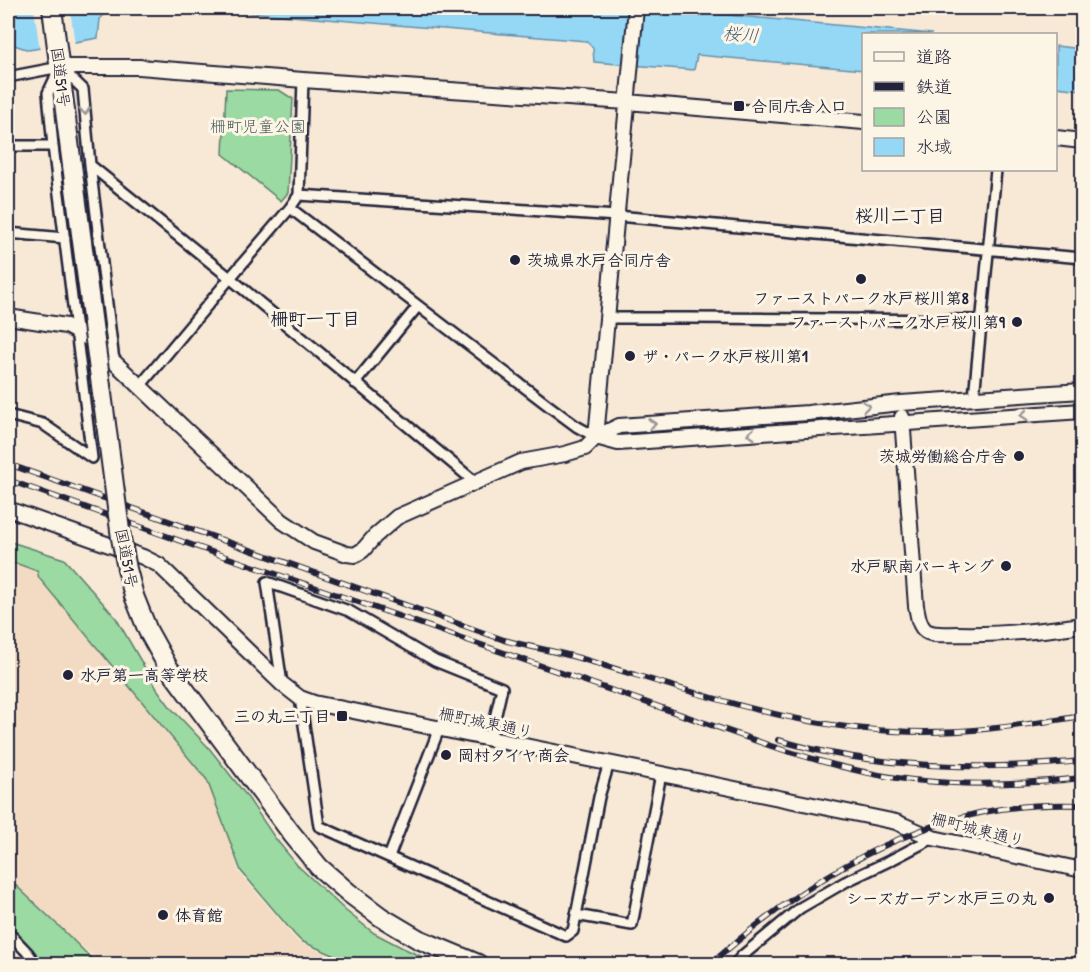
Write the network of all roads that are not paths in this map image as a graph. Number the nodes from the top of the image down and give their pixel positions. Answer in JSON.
{"nodes":[{"id":1,"x":52,"y":8,"type":"edge"},
{"id":2,"x":636,"y":8,"type":"edge"},
{"id":3,"x":59,"y":59,"type":"junction"},
{"id":4,"x":8,"y":77,"type":"edge"},
{"id":5,"x":303,"y":80,"type":"junction"},
{"id":6,"x":627,"y":102,"type":"junction"},
{"id":7,"x":862,"y":122,"type":"edge"},
{"id":8,"x":1057,"y":138,"type":"edge"},
{"id":9,"x":1083,"y":141,"type":"edge"},
{"id":10,"x":8,"y":146,"type":"edge"},
{"id":11,"x":62,"y":148,"type":"junction"},
{"id":12,"x":90,"y":165,"type":"junction"},
{"id":13,"x":996,"y":171,"type":"edge"},
{"id":14,"x":299,"y":195,"type":"junction"},
{"id":15,"x":290,"y":208,"type":"junction"},
{"id":16,"x":616,"y":216,"type":"junction"},
{"id":17,"x":8,"y":233,"type":"edge"},
{"id":18,"x":65,"y":238,"type":"junction"},
{"id":19,"x":988,"y":250,"type":"junction"},
{"id":20,"x":1083,"y":258,"type":"edge"},
{"id":21,"x":230,"y":278,"type":"junction"},
{"id":22,"x":418,"y":306,"type":"junction"},
{"id":23,"x":8,"y":317,"type":"edge"},
{"id":24,"x":607,"y":318,"type":"junction"},
{"id":25,"x":981,"y":320,"type":"junction"},
{"id":26,"x":77,"y":330,"type":"junction"},
{"id":27,"x":114,"y":361,"type":"junction"},
{"id":28,"x":355,"y":383,"type":"junction"},
{"id":29,"x":140,"y":386,"type":"junction"},
{"id":30,"x":1083,"y":391,"type":"edge"},
{"id":31,"x":974,"y":397,"type":"junction"},
{"id":32,"x":902,"y":403,"type":"junction"},
{"id":33,"x":1083,"y":411,"type":"edge"},
{"id":34,"x":8,"y":415,"type":"edge"},
{"id":35,"x":902,"y":423,"type":"junction"},
{"id":36,"x":596,"y":437,"type":"junction"},
{"id":37,"x":475,"y":482,"type":"junction"},
{"id":38,"x":8,"y":509,"type":"edge"},
{"id":39,"x":1083,"y":625,"type":"edge"},
{"id":40,"x":282,"y":684,"type":"junction"},
{"id":41,"x":300,"y":698,"type":"junction"},
{"id":42,"x":439,"y":729,"type":"junction"},
{"id":43,"x":490,"y":740,"type":"junction"},
{"id":44,"x":609,"y":763,"type":"junction"},
{"id":45,"x":661,"y":774,"type":"junction"},
{"id":46,"x":933,"y":838,"type":"junction"},
{"id":47,"x":389,"y":857,"type":"junction"},
{"id":48,"x":1083,"y":870,"type":"edge"},
{"id":49,"x":576,"y":915,"type":"junction"},
{"id":50,"x":8,"y":933,"type":"edge"},
{"id":51,"x":36,"y":964,"type":"edge"},
{"id":52,"x":478,"y":964,"type":"edge"},
{"id":53,"x":735,"y":964,"type":"edge"}],
"edges":[{"from":1,"to":3,"type":"highway","name":"国道51号"},
{"from":2,"to":6,"type":"street"},
{"from":3,"to":4,"type":"street"},
{"from":3,"to":5,"type":"street"},
{"from":3,"to":11,"type":"highway","name":"国道51号"},
{"from":3,"to":12,"type":"street","one_way":true},
{"from":5,"to":6,"type":"street"},
{"from":5,"to":14,"type":"street"},
{"from":6,"to":7,"type":"street"},
{"from":6,"to":16,"type":"street"},
{"from":8,"to":9,"type":"street"},
{"from":10,"to":11,"type":"street"},
{"from":11,"to":18,"type":"street"},
{"from":11,"to":52,"type":"highway","name":"国道51号","bridge":true},
{"from":12,"to":21,"type":"street"},
{"from":12,"to":27,"type":"street"},
{"from":13,"to":19,"type":"street"},
{"from":14,"to":15,"type":"street"},
{"from":14,"to":16,"type":"street"},
{"from":15,"to":21,"type":"street"},
{"from":15,"to":22,"type":"street"},
{"from":16,"to":19,"type":"street"},
{"from":16,"to":24,"type":"street"},
{"from":17,"to":18,"type":"street"},
{"from":18,"to":26,"type":"street"},
{"from":19,"to":20,"type":"street"},
{"from":19,"to":25,"type":"street"},
{"from":21,"to":28,"type":"street"},
{"from":21,"to":29,"type":"street"},
{"from":22,"to":28,"type":"street"},
{"from":22,"to":36,"type":"street"},
{"from":23,"to":26,"type":"street"},
{"from":24,"to":25,"type":"street"},
{"from":24,"to":36,"type":"street"},
{"from":25,"to":31,"type":"street"},
{"from":26,"to":27,"type":"street"},
{"from":26,"to":34,"type":"street"},
{"from":27,"to":29,"type":"street"},
{"from":28,"to":37,"type":"street"},
{"from":29,"to":37,"type":"street"},
{"from":30,"to":31,"type":"street"},
{"from":31,"to":32,"type":"street"},
{"from":32,"to":35,"type":"street"},
{"from":36,"to":32,"type":"street","one_way":true},
{"from":33,"to":35,"type":"street","one_way":true},
{"from":35,"to":36,"type":"street","one_way":true},
{"from":35,"to":39,"type":"street"},
{"from":36,"to":37,"type":"street"},
{"from":38,"to":40,"type":"street","name":"柵町城東通り"},
{"from":40,"to":41,"type":"street","name":"柵町城東通り"},
{"from":40,"to":43,"type":"street"},
{"from":41,"to":42,"type":"street","name":"柵町城東通り"},
{"from":41,"to":47,"type":"street"},
{"from":42,"to":43,"type":"street","name":"柵町城東通り"},
{"from":42,"to":47,"type":"street"},
{"from":43,"to":44,"type":"street","name":"柵町城東通り"},
{"from":44,"to":45,"type":"street","name":"柵町城東通り"},
{"from":44,"to":49,"type":"street"},
{"from":45,"to":46,"type":"street","name":"柵町城東通り"},
{"from":45,"to":49,"type":"street"},
{"from":46,"to":48,"type":"street","name":"柵町城東通り"},
{"from":46,"to":53,"type":"street"},
{"from":47,"to":49,"type":"street"},
{"from":50,"to":51,"type":"street"}]}
